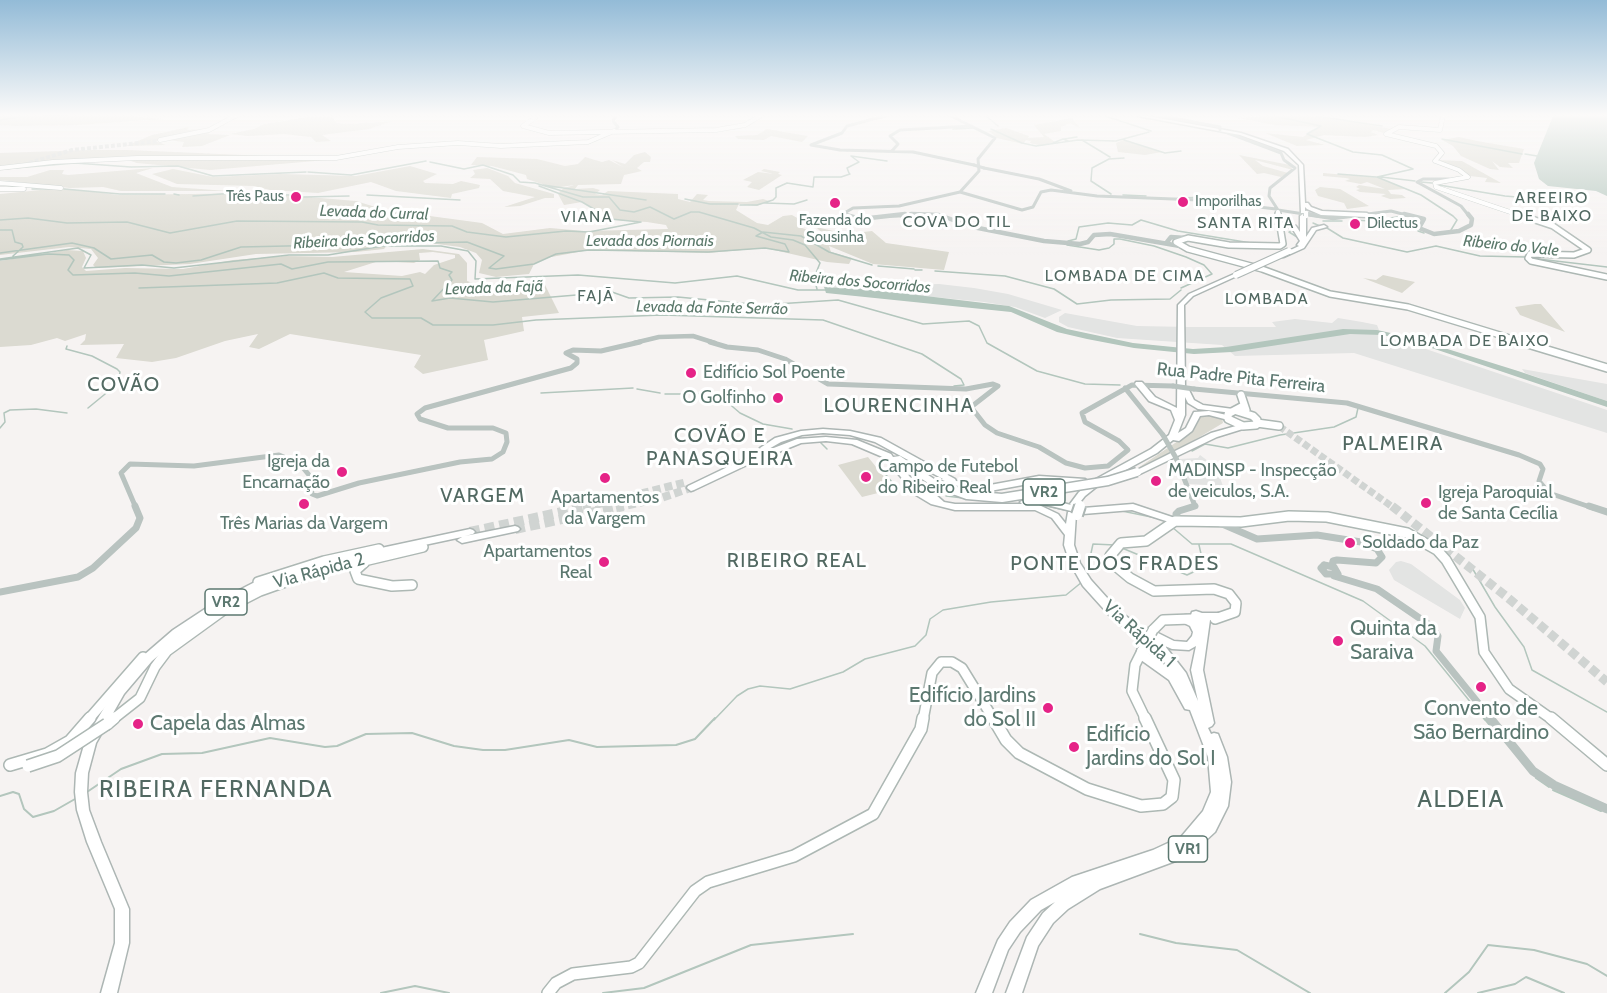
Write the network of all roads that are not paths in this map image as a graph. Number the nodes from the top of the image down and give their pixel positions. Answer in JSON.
{"nodes":[{"id":1,"x":57,"y":162,"type":"edge"},
{"id":2,"x":965,"y":162,"type":"edge"},
{"id":3,"x":979,"y":162,"type":"edge"},
{"id":4,"x":1287,"y":162,"type":"edge"},
{"id":5,"x":1299,"y":162,"type":"edge"},
{"id":6,"x":1301,"y":162,"type":"edge"},
{"id":7,"x":1439,"y":162,"type":"edge"},
{"id":8,"x":979,"y":166,"type":"junction"},
{"id":9,"x":0,"y":168,"type":"edge"},
{"id":10,"x":1468,"y":178,"type":"junction"},
{"id":11,"x":0,"y":183,"type":"edge"},
{"id":12,"x":0,"y":189,"type":"edge"},
{"id":13,"x":960,"y":192,"type":"junction"},
{"id":14,"x":1074,"y":193,"type":"junction"},
{"id":15,"x":1305,"y":204,"type":"junction"},
{"id":16,"x":1279,"y":211,"type":"junction"},
{"id":17,"x":1304,"y":214,"type":"junction"},
{"id":18,"x":1351,"y":215,"type":"junction"},
{"id":19,"x":1367,"y":215,"type":"joint"},
{"id":20,"x":1412,"y":216,"type":"junction"},
{"id":21,"x":1423,"y":220,"type":"junction"},
{"id":22,"x":1281,"y":225,"type":"junction"},
{"id":23,"x":1325,"y":229,"type":"dead end"},
{"id":24,"x":1176,"y":242,"type":"junction"},
{"id":25,"x":1304,"y":242,"type":"junction"},
{"id":26,"x":1607,"y":277,"type":"edge"},
{"id":27,"x":1605,"y":365,"type":"edge"},
{"id":28,"x":1141,"y":384,"type":"junction"},
{"id":29,"x":1125,"y":388,"type":"junction"},
{"id":30,"x":1187,"y":390,"type":"junction"},
{"id":31,"x":1241,"y":394,"type":"junction"},
{"id":32,"x":1234,"y":413,"type":"junction"},
{"id":33,"x":1254,"y":418,"type":"junction"},
{"id":34,"x":1180,"y":423,"type":"junction"},
{"id":35,"x":1243,"y":426,"type":"junction"},
{"id":36,"x":1279,"y":426,"type":"tunnel mouth"},
{"id":37,"x":1176,"y":439,"type":"junction"},
{"id":38,"x":1199,"y":442,"type":"junction"},
{"id":39,"x":757,"y":452,"type":"junction"},
{"id":40,"x":1110,"y":474,"type":"junction"},
{"id":41,"x":910,"y":476,"type":"junction"},
{"id":42,"x":958,"y":483,"type":"junction"},
{"id":43,"x":993,"y":506,"type":"junction"},
{"id":44,"x":964,"y":507,"type":"junction"},
{"id":45,"x":1076,"y":510,"type":"junction"},
{"id":46,"x":1607,"y":512,"type":"edge"},
{"id":47,"x":1174,"y":520,"type":"junction"},
{"id":48,"x":1233,"y":527,"type":"junction"},
{"id":49,"x":515,"y":530,"type":"tunnel mouth"},
{"id":50,"x":470,"y":532,"type":"tunnel mouth"},
{"id":51,"x":1070,"y":538,"type":"junction"},
{"id":52,"x":410,"y":544,"type":"junction"},
{"id":53,"x":423,"y":547,"type":"junction"},
{"id":54,"x":371,"y":560,"type":"junction"},
{"id":55,"x":1332,"y":566,"type":"junction"},
{"id":56,"x":1334,"y":576,"type":"junction"},
{"id":57,"x":412,"y":585,"type":"dead end"},
{"id":58,"x":0,"y":592,"type":"edge"},
{"id":59,"x":1100,"y":596,"type":"junction"},
{"id":60,"x":1205,"y":620,"type":"junction"},
{"id":61,"x":1150,"y":631,"type":"junction"},
{"id":62,"x":1141,"y":652,"type":"junction"},
{"id":63,"x":120,"y":691,"type":"junction"},
{"id":64,"x":1208,"y":723,"type":"junction"},
{"id":65,"x":1209,"y":742,"type":"junction"},
{"id":66,"x":5,"y":765,"type":"edge"},
{"id":67,"x":1607,"y":765,"type":"edge"},
{"id":68,"x":1607,"y":809,"type":"edge"},
{"id":69,"x":1066,"y":893,"type":"junction"},
{"id":70,"x":986,"y":987,"type":"edge"},
{"id":71,"x":109,"y":993,"type":"edge"},
{"id":72,"x":548,"y":993,"type":"edge"},
{"id":73,"x":1014,"y":993,"type":"edge"}],
"edges":[{"from":1,"to":9,"type":"main road"},
{"from":2,"to":8,"type":"street"},
{"from":3,"to":8,"type":"street"},
{"from":4,"to":16,"type":"street"},
{"from":5,"to":17,"type":"highway"},
{"from":6,"to":15,"type":"highway"},
{"from":7,"to":10,"type":"main road"},
{"from":8,"to":13,"type":"street"},
{"from":8,"to":14,"type":"street"},
{"from":10,"to":21,"type":"street"},
{"from":10,"to":26,"type":"main road"},
{"from":11,"to":12,"type":"main road"},
{"from":13,"to":14,"type":"street"},
{"from":13,"to":24,"type":"street"},
{"from":14,"to":16,"type":"street"},
{"from":15,"to":17,"type":"highway"},
{"from":15,"to":18,"type":"highway"},
{"from":16,"to":18,"type":"street"},
{"from":16,"to":22,"type":"main road"},
{"from":17,"to":22,"type":"highway"},
{"from":17,"to":25,"type":"highway"},
{"from":18,"to":19,"type":"highway"},
{"from":19,"to":20,"type":"street"},
{"from":20,"to":21,"type":"street"},
{"from":20,"to":21,"type":"street"},
{"from":22,"to":24,"type":"main road"},
{"from":22,"to":25,"type":"highway"},
{"from":23,"to":25,"type":"highway"},
{"from":24,"to":27,"type":"main road"},
{"from":25,"to":30,"type":"highway","bridge":true},
{"from":28,"to":29,"type":"street","name":"Rua Padre Pita Ferreira"},
{"from":28,"to":30,"type":"street","name":"Rua Padre Pita Ferreira","bridge":true},
{"from":28,"to":30,"type":"highway"},
{"from":28,"to":34,"type":"highway"},
{"from":29,"to":47,"type":"street","bridge":true},
{"from":29,"to":58,"type":"street","name":"Rua Padre Pita Ferreira"},
{"from":30,"to":31,"type":"street","name":"Rua Padre Pita Ferreira"},
{"from":30,"to":32,"type":"highway"},
{"from":30,"to":34,"type":"highway"},
{"from":30,"to":37,"type":"highway"},
{"from":31,"to":32,"type":"main road"},
{"from":31,"to":46,"type":"street","name":"Rua Padre Pita Ferreira"},
{"from":32,"to":33,"type":"main road"},
{"from":32,"to":35,"type":"main road"},
{"from":32,"to":37,"type":"highway"},
{"from":32,"to":38,"type":"highway","number":"VR2"},
{"from":33,"to":35,"type":"main road"},
{"from":33,"to":36,"type":"main road"},
{"from":34,"to":40,"type":"highway"},
{"from":35,"to":38,"type":"highway","number":"VR2"},
{"from":37,"to":45,"type":"highway"},
{"from":38,"to":41,"type":"highway","number":"VR2","bridge":true},
{"from":39,"to":41,"type":"highway","number":"VR2"},
{"from":39,"to":41,"type":"highway","number":"VR2"},
{"from":39,"to":42,"type":"highway"},
{"from":40,"to":42,"type":"highway"},
{"from":40,"to":45,"type":"highway"},
{"from":41,"to":44,"type":"highway"},
{"from":42,"to":44,"type":"highway"},
{"from":43,"to":44,"type":"highway"},
{"from":43,"to":47,"type":"highway"},
{"from":43,"to":51,"type":"highway"},
{"from":45,"to":51,"type":"highway","name":"Via Rápida 1","number":"VR1"},
{"from":47,"to":48,"type":"main road"},
{"from":47,"to":60,"type":"main road"},
{"from":48,"to":55,"type":"street"},
{"from":48,"to":67,"type":"main road"},
{"from":49,"to":53,"type":"highway","name":"Via Rápida 2","number":"VR2"},
{"from":50,"to":52,"type":"highway","name":"Via Rápida 2","number":"VR2"},
{"from":51,"to":59,"type":"highway","name":"Via Rápida 1","number":"VR1"},
{"from":52,"to":63,"type":"highway","name":"Via Rápida 2","number":"VR2"},
{"from":52,"to":66,"type":"main road"},
{"from":53,"to":54,"type":"main road"},
{"from":53,"to":63,"type":"highway","name":"Via Rápida 2","number":"VR2"},
{"from":54,"to":57,"type":"main road"},
{"from":54,"to":66,"type":"main road","bridge":true},
{"from":55,"to":56,"type":"street"},
{"from":55,"to":56,"type":"street"},
{"from":56,"to":68,"type":"street"},
{"from":59,"to":61,"type":"highway","name":"Via Rápida 1","number":"VR1"},
{"from":59,"to":65,"type":"highway","name":"Via Rápida 1","number":"VR1"},
{"from":60,"to":61,"type":"main road"},
{"from":60,"to":61,"type":"highway"},
{"from":60,"to":64,"type":"highway"},
{"from":61,"to":62,"type":"main road","bridge":true},
{"from":61,"to":64,"type":"highway","name":"Via Rápida 1","number":"VR1"},
{"from":62,"to":65,"type":"highway"},
{"from":62,"to":72,"type":"main road"},
{"from":63,"to":71,"type":"highway","name":"Via Rápida 2","number":"VR2"},
{"from":64,"to":69,"type":"highway","name":"Via Rápida 1","number":"VR1"},
{"from":65,"to":69,"type":"highway","name":"Via Rápida 1","number":"VR1"},
{"from":69,"to":70,"type":"highway","name":"Via Rápida 1","number":"VR1"},
{"from":69,"to":73,"type":"highway","name":"Via Rápida 1","number":"VR1"}]}
